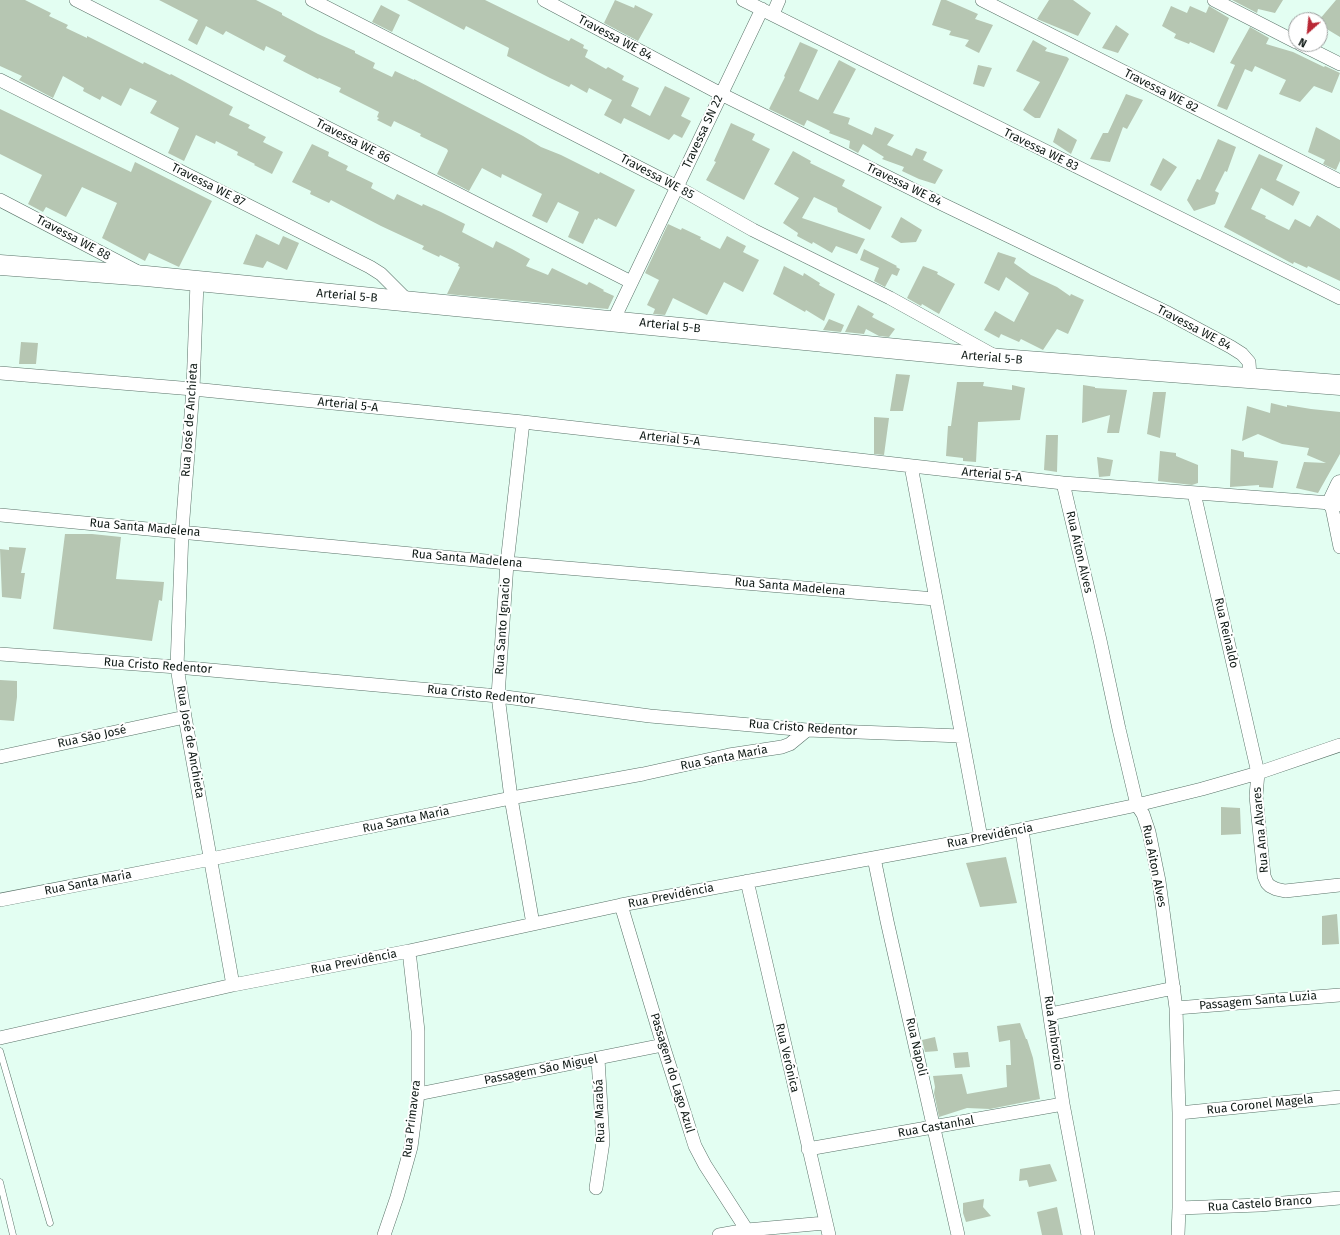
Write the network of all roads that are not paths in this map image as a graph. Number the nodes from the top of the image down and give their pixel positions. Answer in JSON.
{"nodes":[{"id":1,"x":76,"y":0,"type":"edge"},
{"id":2,"x":312,"y":0,"type":"edge"},
{"id":3,"x":544,"y":0,"type":"edge"},
{"id":4,"x":744,"y":0,"type":"edge"},
{"id":5,"x":780,"y":0,"type":"edge"},
{"id":6,"x":982,"y":0,"type":"edge"},
{"id":7,"x":1214,"y":0,"type":"edge"},
{"id":8,"x":767,"y":11,"type":"junction"},
{"id":9,"x":1288,"y":38,"type":"edge"},
{"id":10,"x":1316,"y":52,"type":"edge"},
{"id":11,"x":1340,"y":64,"type":"edge"},
{"id":12,"x":0,"y":80,"type":"edge"},
{"id":13,"x":721,"y":94,"type":"junction"},
{"id":14,"x":1340,"y":181,"type":"edge"},
{"id":15,"x":677,"y":187,"type":"junction"},
{"id":16,"x":0,"y":200,"type":"edge"},
{"id":17,"x":0,"y":265,"type":"edge"},
{"id":18,"x":146,"y":276,"type":"junction"},
{"id":19,"x":197,"y":282,"type":"junction"},
{"id":20,"x":631,"y":282,"type":"junction"},
{"id":21,"x":1340,"y":298,"type":"edge"},
{"id":22,"x":409,"y":302,"type":"junction"},
{"id":23,"x":612,"y":321,"type":"junction"},
{"id":24,"x":1000,"y":359,"type":"junction"},
{"id":25,"x":0,"y":373,"type":"edge"},
{"id":26,"x":1250,"y":377,"type":"junction"},
{"id":27,"x":1340,"y":385,"type":"edge"},
{"id":28,"x":193,"y":389,"type":"junction"},
{"id":29,"x":523,"y":422,"type":"junction"},
{"id":30,"x":911,"y":466,"type":"junction"},
{"id":31,"x":1063,"y":483,"type":"junction"},
{"id":32,"x":1340,"y":484,"type":"edge"},
{"id":33,"x":1194,"y":493,"type":"junction"},
{"id":34,"x":1336,"y":502,"type":"edge"},
{"id":35,"x":0,"y":515,"type":"edge"},
{"id":36,"x":182,"y":531,"type":"junction"},
{"id":37,"x":1340,"y":547,"type":"edge"},
{"id":38,"x":507,"y":563,"type":"junction"},
{"id":39,"x":935,"y":599,"type":"junction"},
{"id":40,"x":0,"y":654,"type":"edge"},
{"id":41,"x":178,"y":667,"type":"junction"},
{"id":42,"x":498,"y":696,"type":"junction"},
{"id":43,"x":185,"y":717,"type":"junction"},
{"id":44,"x":807,"y":730,"type":"junction"},
{"id":45,"x":961,"y":736,"type":"junction"},
{"id":46,"x":1340,"y":745,"type":"edge"},
{"id":47,"x":0,"y":757,"type":"edge"},
{"id":48,"x":1258,"y":773,"type":"junction"},
{"id":49,"x":511,"y":798,"type":"junction"},
{"id":50,"x":1137,"y":806,"type":"junction"},
{"id":51,"x":1022,"y":830,"type":"junction"},
{"id":52,"x":981,"y":838,"type":"junction"},
{"id":53,"x":874,"y":858,"type":"junction"},
{"id":54,"x":211,"y":859,"type":"junction"},
{"id":55,"x":747,"y":881,"type":"junction"},
{"id":56,"x":1340,"y":885,"type":"edge"},
{"id":57,"x":0,"y":900,"type":"edge"},
{"id":58,"x":622,"y":905,"type":"junction"},
{"id":59,"x":533,"y":924,"type":"junction"},
{"id":60,"x":409,"y":951,"type":"junction"},
{"id":61,"x":233,"y":985,"type":"junction"},
{"id":62,"x":1174,"y":988,"type":"junction"},
{"id":63,"x":1340,"y":995,"type":"edge"},
{"id":64,"x":1176,"y":1008,"type":"junction"},
{"id":65,"x":1050,"y":1014,"type":"junction"},
{"id":66,"x":0,"y":1038,"type":"edge"},
{"id":67,"x":663,"y":1046,"type":"junction"},
{"id":68,"x":0,"y":1052,"type":"edge"},
{"id":69,"x":598,"y":1059,"type":"junction"},
{"id":70,"x":418,"y":1094,"type":"junction"},
{"id":71,"x":1340,"y":1097,"type":"edge"},
{"id":72,"x":1063,"y":1104,"type":"junction"},
{"id":73,"x":1179,"y":1113,"type":"junction"},
{"id":74,"x":934,"y":1127,"type":"junction"},
{"id":75,"x":808,"y":1149,"type":"junction"},
{"id":76,"x":0,"y":1182,"type":"edge"},
{"id":77,"x":596,"y":1188,"type":"dead end"},
{"id":78,"x":1340,"y":1198,"type":"edge"},
{"id":79,"x":1179,"y":1208,"type":"junction"},
{"id":80,"x":50,"y":1223,"type":"dead end"},
{"id":81,"x":827,"y":1229,"type":"edge"},
{"id":82,"x":749,"y":1233,"type":"edge"},
{"id":83,"x":13,"y":1235,"type":"edge"},
{"id":84,"x":384,"y":1235,"type":"edge"},
{"id":85,"x":719,"y":1235,"type":"edge"},
{"id":86,"x":958,"y":1235,"type":"edge"},
{"id":87,"x":1088,"y":1235,"type":"edge"},
{"id":88,"x":1178,"y":1235,"type":"edge"}],
"edges":[{"from":1,"to":20,"type":"street","name":"Travessa WE 86"},
{"from":2,"to":15,"type":"street","name":"Travessa WE 85"},
{"from":3,"to":13,"type":"street","name":"Travessa WE 84"},
{"from":4,"to":8,"type":"street","name":"Travessa WE 83"},
{"from":5,"to":8,"type":"street","name":"Travessa SN 22"},
{"from":6,"to":14,"type":"street","name":"Travessa WE 82"},
{"from":7,"to":9,"type":"street"},
{"from":8,"to":13,"type":"street","name":"Travessa SN 22"},
{"from":8,"to":21,"type":"street","name":"Travessa WE 83"},
{"from":10,"to":11,"type":"street"},
{"from":12,"to":22,"type":"street","name":"Travessa WE 87"},
{"from":13,"to":15,"type":"street","name":"Travessa SN 22"},
{"from":13,"to":26,"type":"street","name":"Travessa WE 84"},
{"from":15,"to":20,"type":"street","name":"Travessa SN 22"},
{"from":15,"to":24,"type":"street","name":"Travessa WE 85"},
{"from":16,"to":18,"type":"street","name":"Travessa WE 88"},
{"from":17,"to":18,"type":"main road","name":"Arterial 5-B"},
{"from":18,"to":19,"type":"main road","name":"Arterial 5-B"},
{"from":19,"to":22,"type":"main road","name":"Arterial 5-B"},
{"from":19,"to":28,"type":"street","name":"Rua José de Anchieta"},
{"from":20,"to":23,"type":"street","name":"Travessa SN 22"},
{"from":22,"to":23,"type":"main road","name":"Arterial 5-B"},
{"from":23,"to":24,"type":"main road","name":"Arterial 5-B"},
{"from":24,"to":26,"type":"main road","name":"Arterial 5-B"},
{"from":25,"to":28,"type":"street","name":"Arterial 5-A"},
{"from":26,"to":27,"type":"main road","name":"Arterial 5-B"},
{"from":28,"to":29,"type":"street","name":"Arterial 5-A"},
{"from":28,"to":36,"type":"street","name":"Rua José de Anchieta"},
{"from":29,"to":30,"type":"street","name":"Arterial 5-A"},
{"from":29,"to":38,"type":"street","name":"Rua Santo Ignacio"},
{"from":30,"to":31,"type":"street","name":"Arterial 5-A"},
{"from":30,"to":39,"type":"street"},
{"from":31,"to":33,"type":"street","name":"Arterial 5-A"},
{"from":31,"to":50,"type":"street","name":"Rua Aiton Alves"},
{"from":32,"to":34,"type":"main road"},
{"from":33,"to":34,"type":"street","name":"Arterial 5-A"},
{"from":33,"to":48,"type":"street","name":"Rua Reinaldo"},
{"from":34,"to":37,"type":"street"},
{"from":35,"to":36,"type":"street","name":"Rua Santa Madelena"},
{"from":36,"to":38,"type":"street","name":"Rua Santa Madelena"},
{"from":36,"to":41,"type":"street","name":"Rua José de Anchieta"},
{"from":38,"to":39,"type":"street","name":"Rua Santa Madelena"},
{"from":38,"to":42,"type":"street","name":"Rua Santo Ignacio"},
{"from":39,"to":45,"type":"street"},
{"from":40,"to":41,"type":"street","name":"Rua Cristo Redentor"},
{"from":41,"to":42,"type":"street","name":"Rua Cristo Redentor"},
{"from":41,"to":43,"type":"street","name":"Rua José de Anchieta"},
{"from":42,"to":44,"type":"street","name":"Rua Cristo Redentor"},
{"from":42,"to":49,"type":"street","name":"Rua Santo Ignacio"},
{"from":43,"to":47,"type":"street","name":"Rua São José"},
{"from":43,"to":54,"type":"street","name":"Rua José de Anchieta"},
{"from":44,"to":45,"type":"street","name":"Rua Cristo Redentor"},
{"from":44,"to":49,"type":"street","name":"Rua Santa Maria"},
{"from":45,"to":52,"type":"street"},
{"from":46,"to":48,"type":"street","name":"Rua Previdência"},
{"from":48,"to":50,"type":"street","name":"Rua Previdência"},
{"from":48,"to":56,"type":"street","name":"Rua Ana Alvares"},
{"from":49,"to":54,"type":"street","name":"Rua Santa Maria"},
{"from":49,"to":59,"type":"street","name":"Rua Santo Ignacio"},
{"from":50,"to":51,"type":"street","name":"Rua Previdência"},
{"from":50,"to":62,"type":"street","name":"Rua Aiton Alves"},
{"from":51,"to":52,"type":"street","name":"Rua Previdência"},
{"from":51,"to":65,"type":"street","name":"Rua Ambrozio"},
{"from":52,"to":53,"type":"street","name":"Rua Previdência"},
{"from":53,"to":55,"type":"street","name":"Rua Previdência"},
{"from":53,"to":74,"type":"street","name":"Rua Napoli"},
{"from":54,"to":57,"type":"street","name":"Rua Santa Maria"},
{"from":54,"to":61,"type":"street","name":"Rua José de Anchieta"},
{"from":55,"to":58,"type":"street","name":"Rua Previdência"},
{"from":55,"to":75,"type":"street","name":"Rua Verônica"},
{"from":58,"to":59,"type":"street","name":"Rua Previdência"},
{"from":58,"to":67,"type":"street","name":"Passagem do Lago Azul"},
{"from":59,"to":60,"type":"street","name":"Rua Previdência"},
{"from":60,"to":61,"type":"street","name":"Rua Previdência"},
{"from":60,"to":70,"type":"street","name":"Rua Primavera"},
{"from":61,"to":66,"type":"street","name":"Rua Previdência"},
{"from":62,"to":64,"type":"street","name":"Rua Aiton Alves"},
{"from":62,"to":65,"type":"street"},
{"from":63,"to":64,"type":"street","name":"Passagem Santa Luzia"},
{"from":64,"to":73,"type":"street","name":"Rua Aiton Alves"},
{"from":65,"to":72,"type":"street","name":"Rua Ambrozio"},
{"from":67,"to":69,"type":"street","name":"Passagem São Miguel"},
{"from":67,"to":82,"type":"street","name":"Passagem do Lago Azul"},
{"from":68,"to":80,"type":"lane"},
{"from":69,"to":70,"type":"street","name":"Passagem São Miguel"},
{"from":69,"to":77,"type":"street","name":"Rua Marabá"},
{"from":70,"to":84,"type":"street","name":"Rua Primavera"},
{"from":71,"to":73,"type":"street","name":"Rua Coronel Magela"},
{"from":72,"to":74,"type":"street","name":"Rua Castanhal"},
{"from":72,"to":87,"type":"street","name":"Rua Ambrozio"},
{"from":73,"to":79,"type":"street","name":"Rua Aiton Alves"},
{"from":74,"to":75,"type":"street","name":"Rua Castanhal"},
{"from":74,"to":86,"type":"street","name":"Rua Napoli"},
{"from":75,"to":81,"type":"street","name":"Rua Verônica"},
{"from":76,"to":83,"type":"lane"},
{"from":78,"to":79,"type":"street","name":"Rua Castelo Branco"},
{"from":79,"to":88,"type":"street","name":"Rua Aiton Alves"},
{"from":81,"to":82,"type":"street"},
{"from":82,"to":85,"type":"street"}]}
